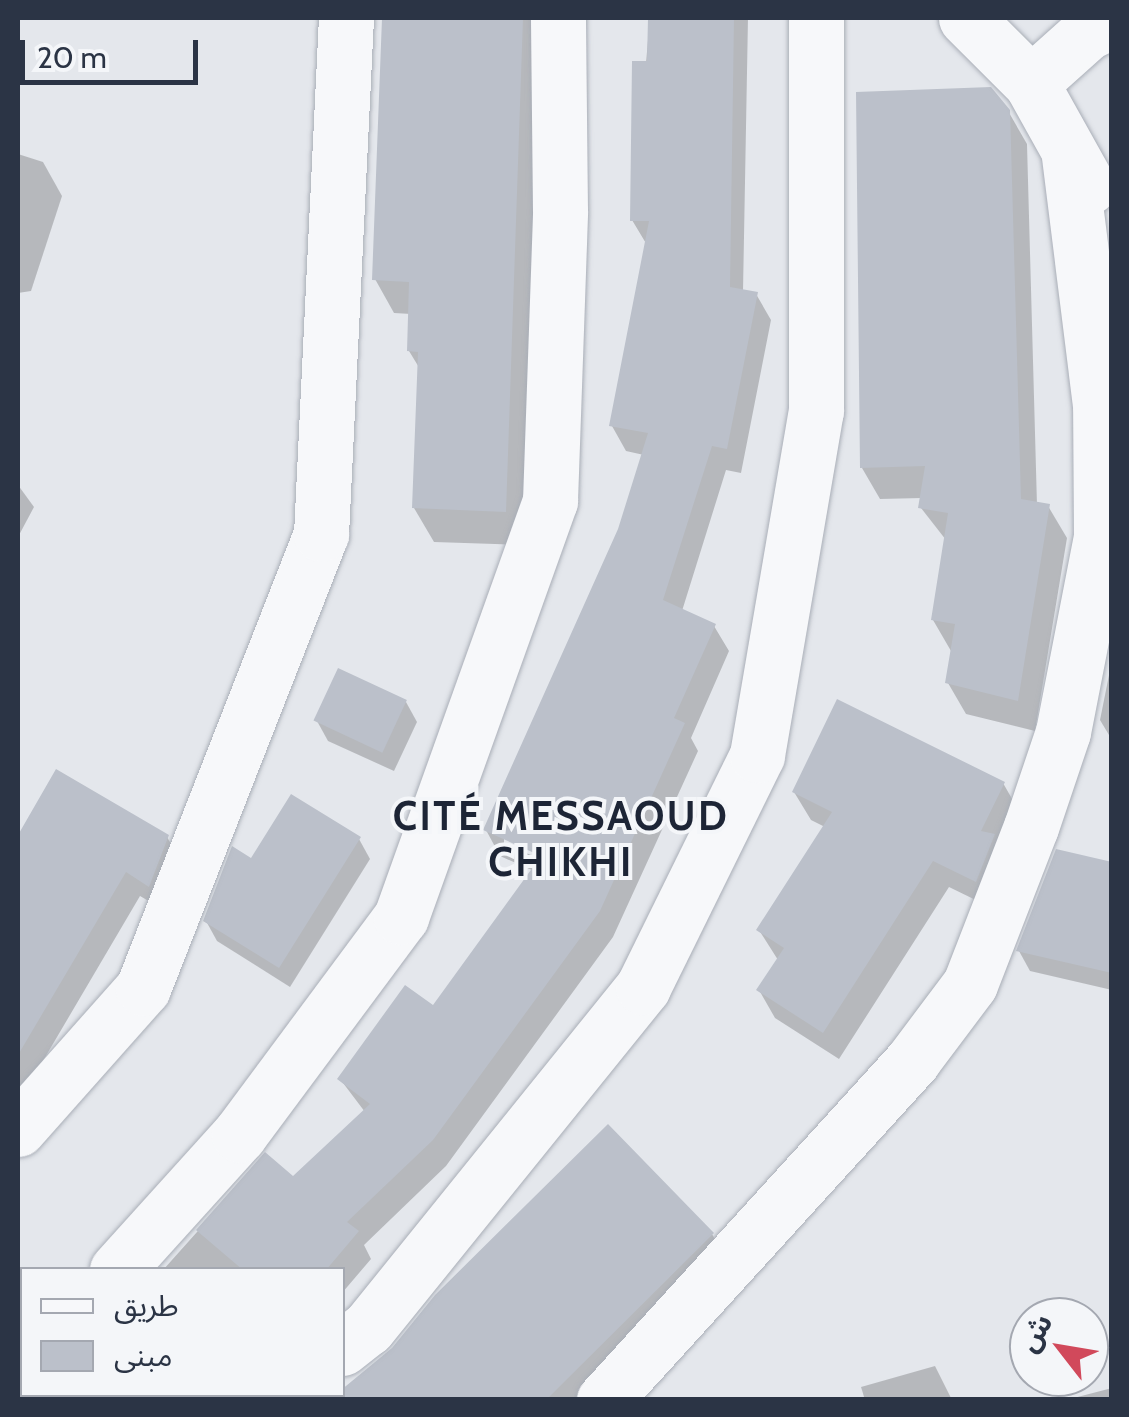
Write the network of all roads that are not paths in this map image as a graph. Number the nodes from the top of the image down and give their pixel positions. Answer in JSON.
{"nodes":[{"id":1,"x":346,"y":18,"type":"edge"},
{"id":2,"x":558,"y":18,"type":"edge"},
{"id":3,"x":816,"y":18,"type":"edge"},
{"id":4,"x":966,"y":18,"type":"edge"},
{"id":5,"x":1112,"y":20,"type":"edge"},
{"id":6,"x":1032,"y":83,"type":"junction"},
{"id":7,"x":1068,"y":156,"type":"junction"},
{"id":8,"x":1112,"y":222,"type":"edge"},
{"id":9,"x":18,"y":1130,"type":"edge"},
{"id":10,"x":120,"y":1267,"type":"edge"},
{"id":11,"x":345,"y":1346,"type":"edge"},
{"id":12,"x":604,"y":1400,"type":"edge"}],
"edges":[{"from":1,"to":9,"type":"street"},
{"from":2,"to":10,"type":"street"},
{"from":3,"to":11,"type":"street"},
{"from":4,"to":6,"type":"street"},
{"from":5,"to":6,"type":"street"},
{"from":6,"to":7,"type":"street"},
{"from":7,"to":8,"type":"street"},
{"from":7,"to":12,"type":"street"}]}
